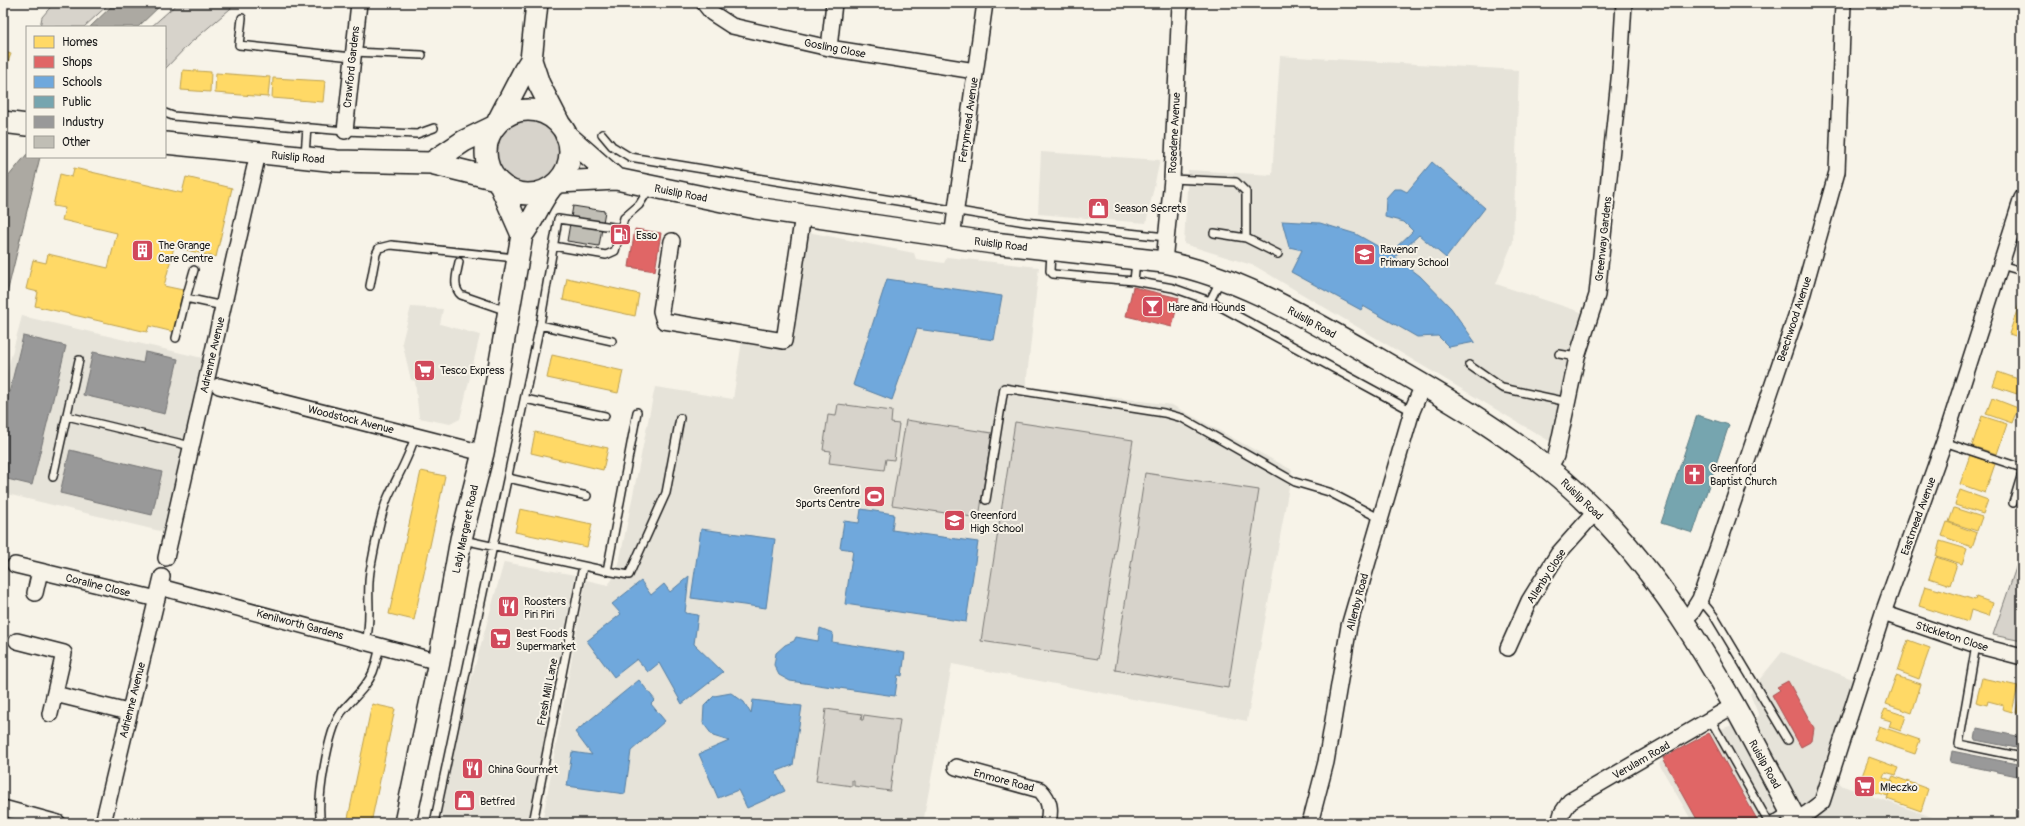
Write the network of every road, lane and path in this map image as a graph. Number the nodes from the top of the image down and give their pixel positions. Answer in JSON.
{"nodes":[{"id":1,"x":359,"y":3,"type":"edge"},
{"id":2,"x":537,"y":3,"type":"edge"},
{"id":3,"x":704,"y":3,"type":"edge"},
{"id":4,"x":834,"y":3,"type":"edge"},
{"id":5,"x":985,"y":3,"type":"edge"},
{"id":6,"x":1180,"y":3,"type":"edge"},
{"id":7,"x":1624,"y":3,"type":"edge"},
{"id":8,"x":1843,"y":3,"type":"edge"},
{"id":9,"x":242,"y":18,"type":"dead end"},
{"id":10,"x":829,"y":48,"type":"junction"},
{"id":11,"x":352,"y":54,"type":"junction"},
{"id":12,"x":422,"y":55,"type":"dead end"},
{"id":13,"x":532,"y":60,"type":"junction"},
{"id":14,"x":975,"y":71,"type":"junction"},
{"id":15,"x":166,"y":113,"type":"edge"},
{"id":16,"x":496,"y":124,"type":"junction"},
{"id":17,"x":307,"y":127,"type":"junction"},
{"id":18,"x":434,"y":128,"type":"dead end"},
{"id":19,"x":563,"y":129,"type":"junction"},
{"id":20,"x":345,"y":131,"type":"junction"},
{"id":21,"x":602,"y":134,"type":"dead end"},
{"id":22,"x":166,"y":143,"type":"edge"},
{"id":23,"x":258,"y":153,"type":"junction"},
{"id":24,"x":305,"y":158,"type":"junction"},
{"id":25,"x":431,"y":163,"type":"junction"},
{"id":26,"x":616,"y":179,"type":"junction"},
{"id":27,"x":1172,"y":179,"type":"junction"},
{"id":28,"x":496,"y":182,"type":"junction"},
{"id":29,"x":555,"y":185,"type":"junction"},
{"id":30,"x":650,"y":187,"type":"junction"},
{"id":31,"x":2022,"y":198,"type":"edge"},
{"id":32,"x":955,"y":211,"type":"junction"},
{"id":33,"x":803,"y":215,"type":"junction"},
{"id":34,"x":620,"y":228,"type":"junction"},
{"id":35,"x":1214,"y":233,"type":"dead end"},
{"id":36,"x":522,"y":235,"type":"junction"},
{"id":37,"x":952,"y":237,"type":"junction"},
{"id":38,"x":1166,"y":237,"type":"junction"},
{"id":39,"x":1246,"y":238,"type":"junction"},
{"id":40,"x":672,"y":241,"type":"dead end"},
{"id":41,"x":554,"y":246,"type":"junction"},
{"id":42,"x":1052,"y":250,"type":"junction"},
{"id":43,"x":1278,"y":254,"type":"dead end"},
{"id":44,"x":518,"y":258,"type":"junction"},
{"id":45,"x":1137,"y":258,"type":"junction"},
{"id":46,"x":459,"y":262,"type":"dead end"},
{"id":47,"x":1164,"y":262,"type":"junction"},
{"id":48,"x":2001,"y":264,"type":"junction"},
{"id":49,"x":194,"y":270,"type":"dead end"},
{"id":50,"x":2022,"y":271,"type":"edge"},
{"id":51,"x":1221,"y":279,"type":"junction"},
{"id":52,"x":1134,"y":281,"type":"junction"},
{"id":53,"x":370,"y":286,"type":"dead end"},
{"id":54,"x":186,"y":298,"type":"junction"},
{"id":55,"x":1210,"y":301,"type":"junction"},
{"id":56,"x":223,"y":306,"type":"junction"},
{"id":57,"x":509,"y":312,"type":"junction"},
{"id":58,"x":540,"y":325,"type":"junction"},
{"id":59,"x":176,"y":338,"type":"dead end"},
{"id":60,"x":612,"y":341,"type":"dead end"},
{"id":61,"x":1559,"y":354,"type":"dead end"},
{"id":62,"x":1577,"y":356,"type":"junction"},
{"id":63,"x":80,"y":360,"type":"dead end"},
{"id":64,"x":1469,"y":365,"type":"dead end"},
{"id":65,"x":1423,"y":385,"type":"junction"},
{"id":66,"x":219,"y":386,"type":"dead end"},
{"id":67,"x":525,"y":399,"type":"junction"},
{"id":68,"x":1569,"y":402,"type":"junction"},
{"id":69,"x":637,"y":412,"type":"dead end"},
{"id":70,"x":1412,"y":412,"type":"junction"},
{"id":71,"x":67,"y":416,"type":"junction"},
{"id":72,"x":605,"y":416,"type":"dead end"},
{"id":73,"x":680,"y":418,"type":"dead end"},
{"id":74,"x":415,"y":436,"type":"junction"},
{"id":75,"x":1944,"y":442,"type":"junction"},
{"id":76,"x":191,"y":446,"type":"junction"},
{"id":77,"x":483,"y":453,"type":"junction"},
{"id":78,"x":1549,"y":468,"type":"junction"},
{"id":79,"x":2022,"y":468,"type":"edge"},
{"id":80,"x":2022,"y":473,"type":"edge"},
{"id":81,"x":53,"y":477,"type":"dead end"},
{"id":82,"x":508,"y":478,"type":"junction"},
{"id":83,"x":587,"y":496,"type":"dead end"},
{"id":84,"x":986,"y":500,"type":"dead end"},
{"id":85,"x":2013,"y":504,"type":"dead end"},
{"id":86,"x":1596,"y":511,"type":"junction"},
{"id":87,"x":1381,"y":519,"type":"junction"},
{"id":88,"x":460,"y":539,"type":"junction"},
{"id":89,"x":494,"y":546,"type":"junction"},
{"id":90,"x":166,"y":558,"type":"dead end"},
{"id":91,"x":15,"y":565,"type":"dead end"},
{"id":92,"x":583,"y":566,"type":"junction"},
{"id":93,"x":40,"y":571,"type":"junction"},
{"id":94,"x":608,"y":571,"type":"junction"},
{"id":95,"x":160,"y":588,"type":"junction"},
{"id":96,"x":35,"y":593,"type":"dead end"},
{"id":97,"x":1700,"y":599,"type":"junction"},
{"id":98,"x":1883,"y":613,"type":"junction"},
{"id":99,"x":1684,"y":620,"type":"junction"},
{"id":100,"x":17,"y":641,"type":"dead end"},
{"id":101,"x":373,"y":644,"type":"junction"},
{"id":102,"x":1976,"y":645,"type":"junction"},
{"id":103,"x":1508,"y":648,"type":"dead end"},
{"id":104,"x":2022,"y":657,"type":"edge"},
{"id":105,"x":440,"y":662,"type":"junction"},
{"id":106,"x":55,"y":694,"type":"junction"},
{"id":107,"x":1733,"y":706,"type":"junction"},
{"id":108,"x":128,"y":712,"type":"junction"},
{"id":109,"x":50,"y":714,"type":"dead end"},
{"id":110,"x":1710,"y":719,"type":"junction"},
{"id":111,"x":1788,"y":740,"type":"dead end"},
{"id":112,"x":2022,"y":757,"type":"edge"},
{"id":113,"x":956,"y":767,"type":"dead end"},
{"id":114,"x":3,"y":808,"type":"edge"},
{"id":115,"x":1794,"y":818,"type":"edge"},
{"id":116,"x":58,"y":823,"type":"edge"},
{"id":117,"x":103,"y":823,"type":"edge"},
{"id":118,"x":321,"y":823,"type":"edge"},
{"id":119,"x":405,"y":823,"type":"edge"},
{"id":120,"x":434,"y":823,"type":"edge"},
{"id":121,"x":533,"y":823,"type":"edge"},
{"id":122,"x":1048,"y":823,"type":"edge"},
{"id":123,"x":1310,"y":823,"type":"edge"},
{"id":124,"x":1559,"y":823,"type":"edge"},
{"id":125,"x":1769,"y":823,"type":"edge"}],
"edges":[{"from":1,"to":11,"type":"street","name":"Crawford Gardens"},
{"from":2,"to":13,"type":"main road"},
{"from":3,"to":10,"type":"street","name":"Gosling Close"},
{"from":4,"to":10,"type":"street"},
{"from":5,"to":14,"type":"street","name":"Ferrymead Avenue"},
{"from":6,"to":27,"type":"street","name":"Rosedene Avenue"},
{"from":7,"to":62,"type":"street","name":"Greenway Gardens"},
{"from":8,"to":97,"type":"street","name":"Beechwood Avenue"},
{"from":9,"to":11,"type":"lane"},
{"from":10,"to":14,"type":"street","name":"Gosling Close"},
{"from":11,"to":12,"type":"lane"},
{"from":11,"to":20,"type":"street","name":"Crawford Gardens"},
{"from":13,"to":16,"type":"main road"},
{"from":13,"to":19,"type":"main road"},
{"from":14,"to":32,"type":"street","name":"Ferrymead Avenue"},
{"from":15,"to":17,"type":"lane"},
{"from":16,"to":19,"type":"main road"},
{"from":16,"to":25,"type":"main road"},
{"from":16,"to":28,"type":"main road"},
{"from":17,"to":20,"type":"lane"},
{"from":17,"to":24,"type":"lane"},
{"from":18,"to":20,"type":"lane"},
{"from":19,"to":26,"type":"main road","name":"Ruislip Road"},
{"from":19,"to":29,"type":"main road"},
{"from":21,"to":32,"type":"lane"},
{"from":22,"to":23,"type":"main road","name":"Ruislip Road"},
{"from":23,"to":24,"type":"main road","name":"Ruislip Road"},
{"from":23,"to":56,"type":"street","name":"Adrienne Avenue"},
{"from":24,"to":25,"type":"main road","name":"Ruislip Road"},
{"from":25,"to":28,"type":"main road","name":"Ruislip Road"},
{"from":26,"to":29,"type":"main road","name":"Ruislip Road"},
{"from":26,"to":30,"type":"main road","name":"Ruislip Road"},
{"from":27,"to":38,"type":"street","name":"Rosedene Avenue"},
{"from":27,"to":39,"type":"lane"},
{"from":28,"to":29,"type":"main road"},
{"from":28,"to":36,"type":"main road"},
{"from":29,"to":36,"type":"main road","name":"Lady Margaret Road"},
{"from":30,"to":33,"type":"main road","name":"Ruislip Road"},
{"from":30,"to":34,"type":"lane"},
{"from":31,"to":48,"type":"street","name":"Eastmead Avenue"},
{"from":32,"to":37,"type":"street","name":"Ferrymead Avenue"},
{"from":32,"to":38,"type":"lane"},
{"from":33,"to":37,"type":"main road","name":"Ruislip Road"},
{"from":33,"to":40,"type":"street"},
{"from":34,"to":41,"type":"lane"},
{"from":34,"to":41,"type":"lane"},
{"from":35,"to":39,"type":"lane"},
{"from":36,"to":44,"type":"main road","name":"Lady Margaret Road"},
{"from":37,"to":42,"type":"main road","name":"Ruislip Road"},
{"from":38,"to":47,"type":"street","name":"Rosedene Avenue"},
{"from":39,"to":43,"type":"lane"},
{"from":41,"to":58,"type":"lane"},
{"from":42,"to":45,"type":"main road","name":"Ruislip Road"},
{"from":42,"to":52,"type":"lane"},
{"from":44,"to":53,"type":"lane"},
{"from":44,"to":57,"type":"main road","name":"Lady Margaret Road"},
{"from":45,"to":47,"type":"main road","name":"Ruislip Road"},
{"from":45,"to":52,"type":"lane"},
{"from":46,"to":57,"type":"lane"},
{"from":47,"to":51,"type":"main road","name":"Ruislip Road"},
{"from":48,"to":50,"type":"lane"},
{"from":48,"to":75,"type":"street","name":"Eastmead Avenue"},
{"from":49,"to":54,"type":"lane"},
{"from":51,"to":55,"type":"lane"},
{"from":51,"to":65,"type":"main road","name":"Ruislip Road"},
{"from":52,"to":55,"type":"lane"},
{"from":54,"to":56,"type":"lane"},
{"from":54,"to":59,"type":"lane"},
{"from":55,"to":70,"type":"lane"},
{"from":56,"to":76,"type":"street","name":"Adrienne Avenue"},
{"from":57,"to":77,"type":"main road","name":"Lady Margaret Road"},
{"from":58,"to":60,"type":"lane"},
{"from":58,"to":67,"type":"lane"},
{"from":61,"to":62,"type":"lane"},
{"from":62,"to":68,"type":"street","name":"Greenway Gardens"},
{"from":63,"to":71,"type":"lane"},
{"from":64,"to":68,"type":"lane"},
{"from":65,"to":70,"type":"street","name":"Allenby Road"},
{"from":65,"to":78,"type":"main road","name":"Ruislip Road"},
{"from":66,"to":74,"type":"street","name":"Woodstock Avenue"},
{"from":67,"to":72,"type":"lane"},
{"from":67,"to":82,"type":"lane"},
{"from":68,"to":78,"type":"street","name":"Greenway Gardens"},
{"from":69,"to":94,"type":"lane"},
{"from":70,"to":87,"type":"street","name":"Allenby Road"},
{"from":71,"to":76,"type":"lane"},
{"from":71,"to":81,"type":"lane"},
{"from":73,"to":94,"type":"lane"},
{"from":74,"to":77,"type":"street","name":"Woodstock Avenue"},
{"from":74,"to":101,"type":"lane"},
{"from":75,"to":79,"type":"lane"},
{"from":75,"to":98,"type":"street","name":"Eastmead Avenue"},
{"from":76,"to":90,"type":"street","name":"Adrienne Avenue"},
{"from":77,"to":88,"type":"main road","name":"Lady Margaret Road"},
{"from":78,"to":86,"type":"main road","name":"Ruislip Road"},
{"from":80,"to":85,"type":"lane"},
{"from":82,"to":83,"type":"lane"},
{"from":82,"to":89,"type":"lane"},
{"from":84,"to":87,"type":"lane"},
{"from":86,"to":99,"type":"main road","name":"Ruislip Road"},
{"from":86,"to":103,"type":"street","name":"Allenby Close"},
{"from":87,"to":123,"type":"street","name":"Allenby Road"},
{"from":88,"to":89,"type":"lane"},
{"from":88,"to":105,"type":"main road","name":"Lady Margaret Road"},
{"from":89,"to":92,"type":"lane"},
{"from":89,"to":120,"type":"lane"},
{"from":91,"to":93,"type":"street","name":"Coraline Close"},
{"from":92,"to":94,"type":"lane"},
{"from":92,"to":121,"type":"lane","name":"Fresh Mill Lane"},
{"from":93,"to":95,"type":"street","name":"Coraline Close"},
{"from":93,"to":96,"type":"street"},
{"from":95,"to":101,"type":"street","name":"Kenilworth Gardens"},
{"from":95,"to":108,"type":"street","name":"Adrienne Avenue"},
{"from":97,"to":99,"type":"street","name":"Beechwood Avenue"},
{"from":97,"to":111,"type":"lane"},
{"from":98,"to":102,"type":"street","name":"Stickleton Close"},
{"from":98,"to":115,"type":"street","name":"Eastmead Avenue"},
{"from":99,"to":107,"type":"main road","name":"Ruislip Road"},
{"from":100,"to":106,"type":"street"},
{"from":101,"to":105,"type":"street","name":"Kenilworth Gardens"},
{"from":101,"to":118,"type":"lane"},
{"from":102,"to":104,"type":"street","name":"Stickleton Close"},
{"from":102,"to":112,"type":"lane"},
{"from":105,"to":119,"type":"main road","name":"Lady Margaret Road"},
{"from":106,"to":108,"type":"street"},
{"from":106,"to":109,"type":"street"},
{"from":107,"to":110,"type":"street","name":"Verulam Road"},
{"from":107,"to":115,"type":"main road","name":"Ruislip Road"},
{"from":108,"to":117,"type":"street","name":"Adrienne Avenue"},
{"from":110,"to":124,"type":"street","name":"Verulam Road"},
{"from":110,"to":125,"type":"lane"},
{"from":113,"to":122,"type":"street","name":"Enmore Road"},
{"from":114,"to":116,"type":"street"},
{"from":115,"to":125,"type":"lane"}]}
